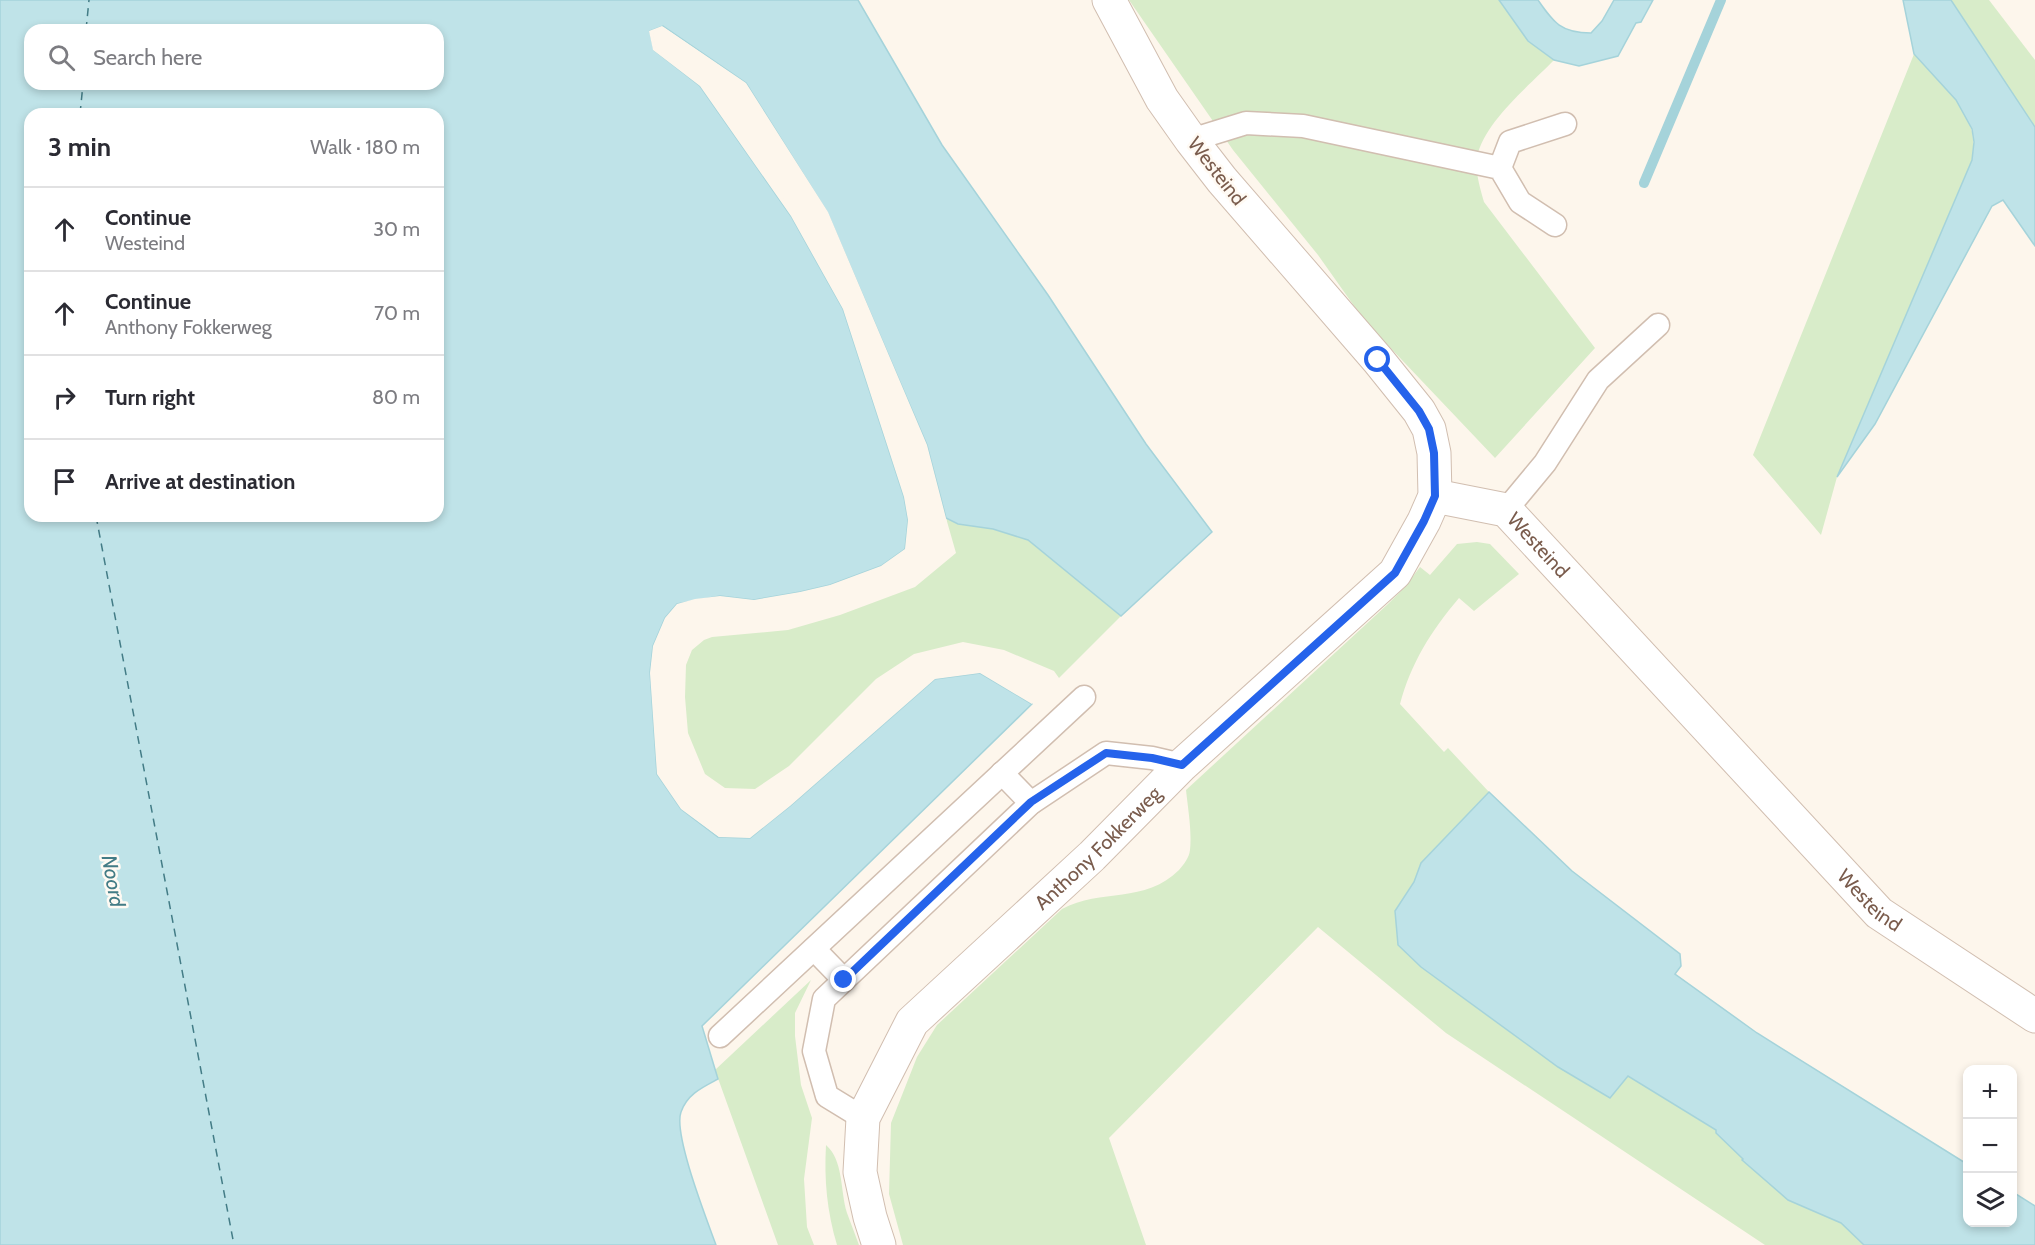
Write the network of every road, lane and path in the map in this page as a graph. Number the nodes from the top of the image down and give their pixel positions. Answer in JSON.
{"nodes":[{"id":1,"x":1109,"y":0,"type":"edge"},
{"id":2,"x":1565,"y":124,"type":"dead end"},
{"id":3,"x":1191,"y":140,"type":"junction"},
{"id":4,"x":1500,"y":168,"type":"junction"},
{"id":5,"x":1555,"y":225,"type":"dead end"},
{"id":6,"x":1658,"y":325,"type":"dead end"},
{"id":7,"x":1435,"y":496,"type":"junction"},
{"id":8,"x":1506,"y":510,"type":"junction"},
{"id":9,"x":1084,"y":697,"type":"dead end"},
{"id":10,"x":1182,"y":765,"type":"junction"},
{"id":11,"x":1002,"y":773,"type":"junction"},
{"id":12,"x":1031,"y":802,"type":"junction"},
{"id":13,"x":814,"y":949,"type":"junction"},
{"id":14,"x":844,"y":980,"type":"junction"},
{"id":15,"x":2035,"y":1016,"type":"edge"},
{"id":16,"x":720,"y":1036,"type":"dead end"},
{"id":17,"x":863,"y":1118,"type":"junction"},
{"id":18,"x":879,"y":1245,"type":"edge"}],
"edges":[{"from":1,"to":3,"type":"street","name":"Westeind"},
{"from":2,"to":4,"type":"lane"},
{"from":3,"to":4,"type":"lane"},
{"from":3,"to":7,"type":"street","name":"Westeind"},
{"from":4,"to":5,"type":"lane"},
{"from":6,"to":8,"type":"lane"},
{"from":7,"to":8,"type":"street","name":"Westeind"},
{"from":7,"to":10,"type":"street","name":"Anthony Fokkerweg"},
{"from":8,"to":15,"type":"street","name":"Westeind"},
{"from":9,"to":11,"type":"lane"},
{"from":10,"to":12,"type":"lane"},
{"from":10,"to":17,"type":"street","name":"Anthony Fokkerweg"},
{"from":11,"to":12,"type":"lane"},
{"from":11,"to":13,"type":"lane"},
{"from":12,"to":14,"type":"lane"},
{"from":13,"to":14,"type":"lane"},
{"from":13,"to":16,"type":"lane"},
{"from":14,"to":17,"type":"lane"},
{"from":17,"to":18,"type":"street","name":"Anthony Fokkerweg"}]}
